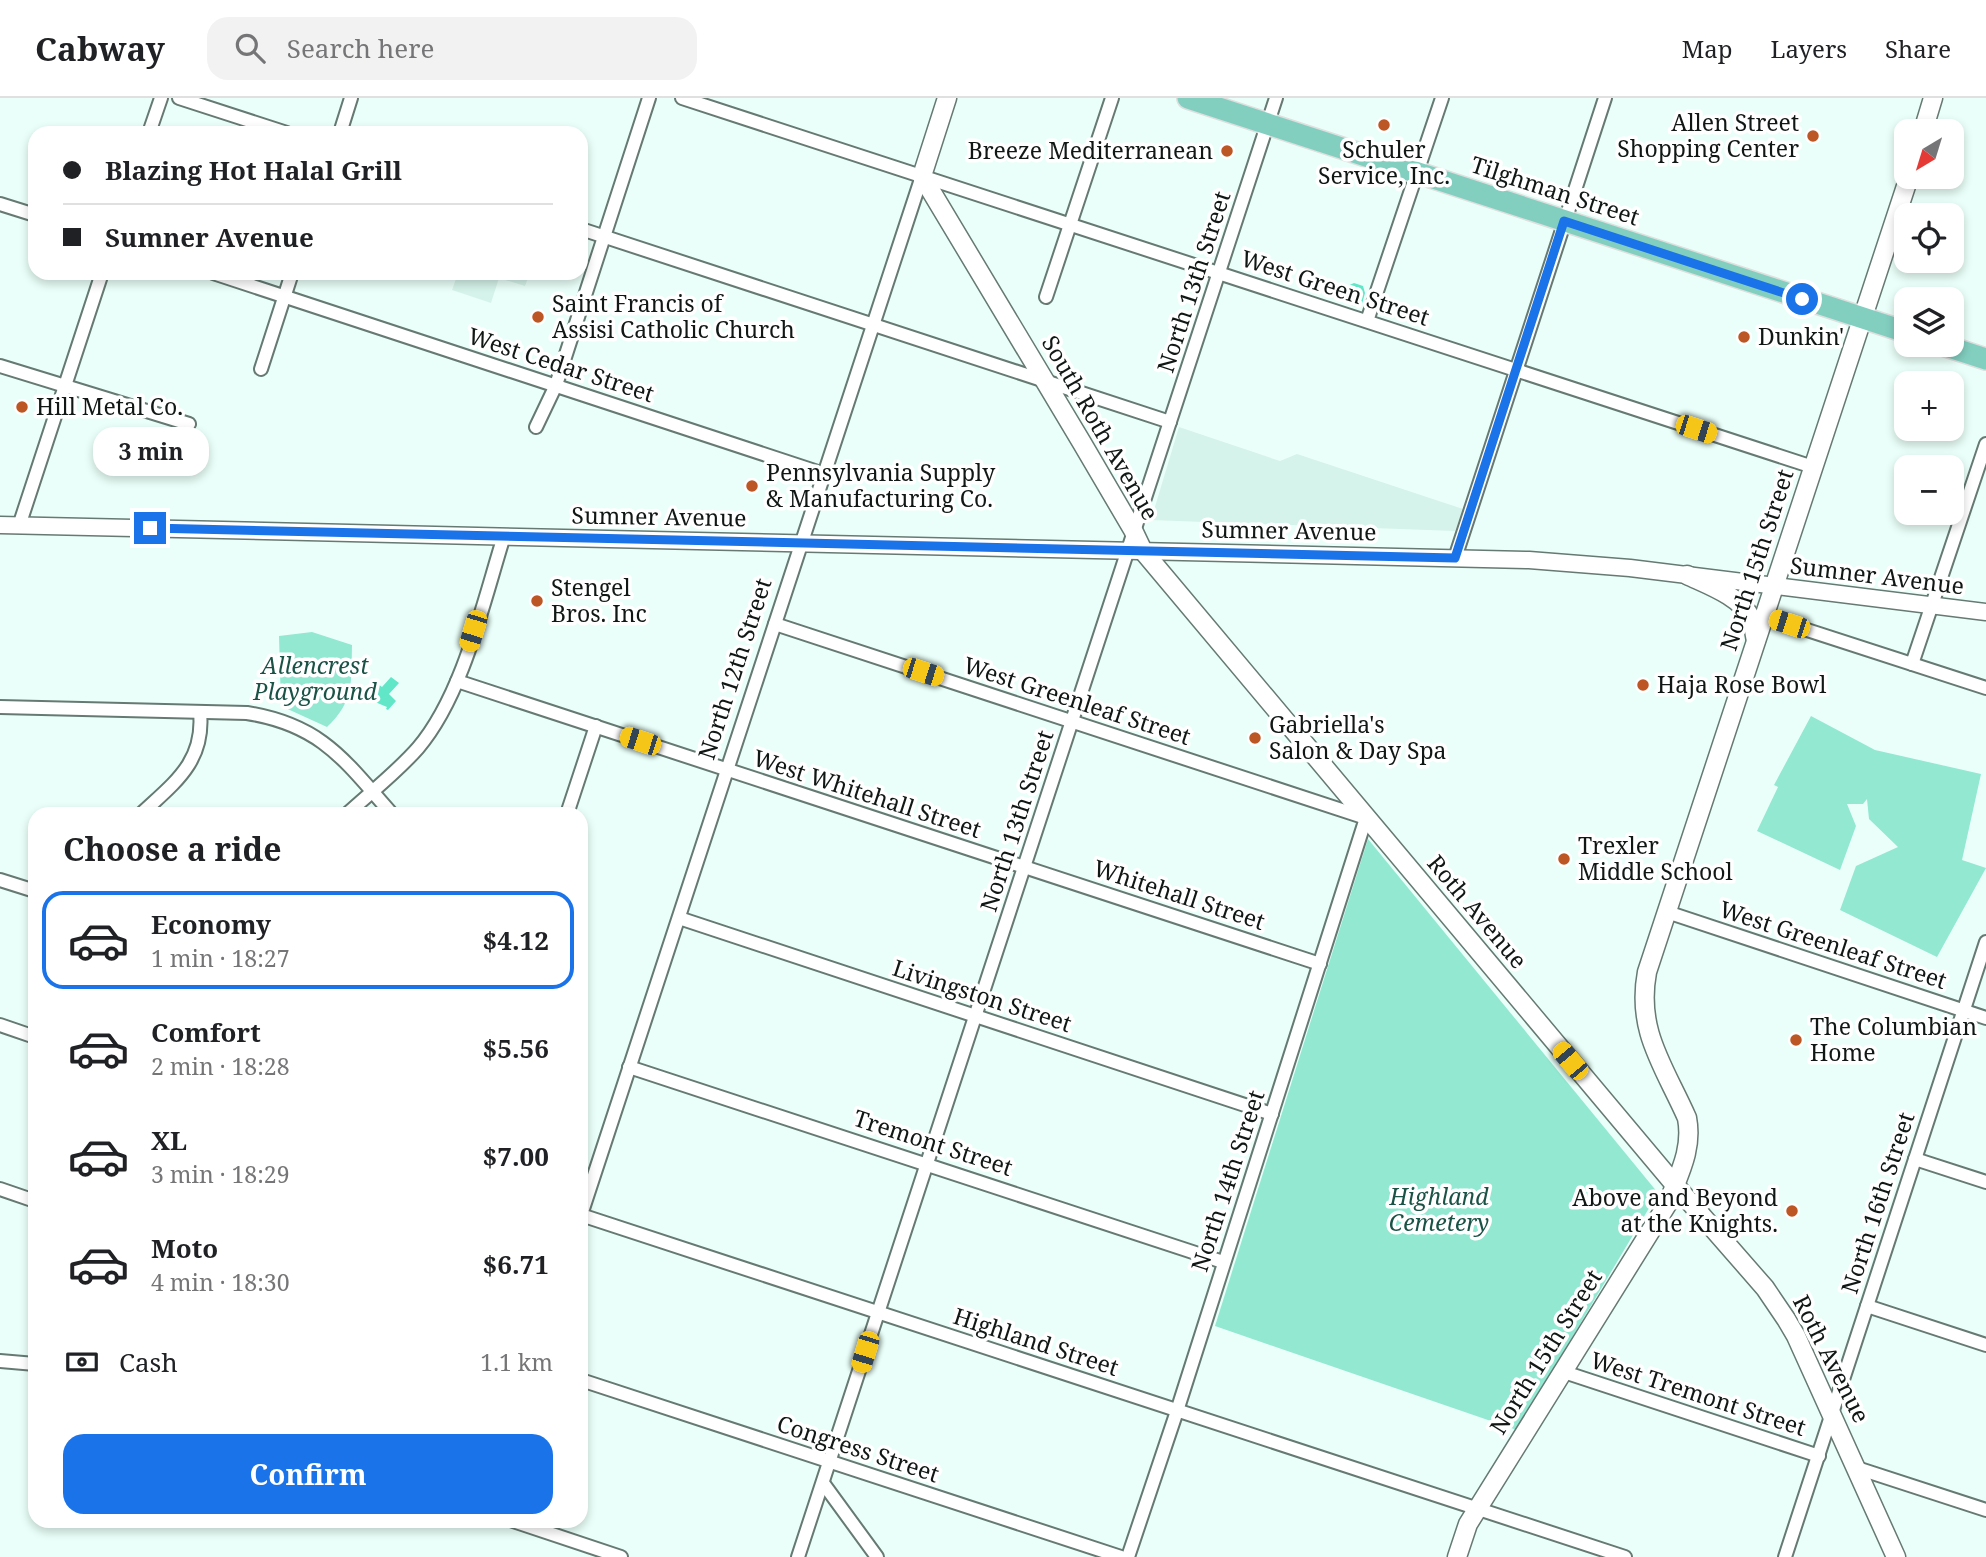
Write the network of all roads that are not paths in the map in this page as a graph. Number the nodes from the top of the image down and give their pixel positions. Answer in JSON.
{"nodes":[{"id":1,"x":161,"y":98,"type":"edge"},
{"id":2,"x":179,"y":98,"type":"edge"},
{"id":3,"x":351,"y":98,"type":"edge"},
{"id":4,"x":649,"y":98,"type":"edge"},
{"id":5,"x":682,"y":98,"type":"edge"},
{"id":6,"x":947,"y":98,"type":"edge"},
{"id":7,"x":1112,"y":98,"type":"edge"},
{"id":8,"x":1188,"y":98,"type":"edge"},
{"id":9,"x":1276,"y":98,"type":"edge"},
{"id":10,"x":1442,"y":98,"type":"edge"},
{"id":11,"x":1605,"y":98,"type":"edge"},
{"id":12,"x":1933,"y":98,"type":"edge"},
{"id":13,"x":1927,"y":119,"type":"edge"},
{"id":14,"x":1267,"y":124,"type":"junction"},
{"id":15,"x":151,"y":126,"type":"edge"},
{"id":16,"x":265,"y":126,"type":"edge"},
{"id":17,"x":342,"y":126,"type":"edge"},
{"id":18,"x":1417,"y":173,"type":"junction"},
{"id":19,"x":922,"y":176,"type":"junction"},
{"id":20,"x":1905,"y":189,"type":"edge"},
{"id":21,"x":0,"y":204,"type":"edge"},
{"id":22,"x":28,"y":213,"type":"edge"},
{"id":23,"x":1564,"y":221,"type":"junction"},
{"id":24,"x":1071,"y":223,"type":"junction"},
{"id":25,"x":588,"y":231,"type":"edge"},
{"id":26,"x":603,"y":236,"type":"junction"},
{"id":27,"x":1219,"y":272,"type":"junction"},
{"id":28,"x":101,"y":280,"type":"edge"},
{"id":29,"x":234,"y":280,"type":"edge"},
{"id":30,"x":290,"y":280,"type":"edge"},
{"id":31,"x":284,"y":297,"type":"junction"},
{"id":32,"x":1046,"y":297,"type":"dead end"},
{"id":33,"x":1863,"y":318,"type":"junction"},
{"id":34,"x":1367,"y":321,"type":"junction"},
{"id":35,"x":873,"y":324,"type":"junction"},
{"id":36,"x":1894,"y":328,"type":"edge"},
{"id":37,"x":1964,"y":352,"type":"edge"},
{"id":38,"x":1986,"y":359,"type":"edge"},
{"id":39,"x":0,"y":366,"type":"edge"},
{"id":40,"x":261,"y":369,"type":"dead end"},
{"id":41,"x":1516,"y":370,"type":"junction"},
{"id":42,"x":1044,"y":380,"type":"junction"},
{"id":43,"x":556,"y":385,"type":"junction"},
{"id":44,"x":65,"y":387,"type":"junction"},
{"id":45,"x":1170,"y":422,"type":"junction"},
{"id":46,"x":189,"y":424,"type":"dead end"},
{"id":47,"x":536,"y":427,"type":"dead end"},
{"id":48,"x":1986,"y":444,"type":"edge"},
{"id":49,"x":1814,"y":467,"type":"junction"},
{"id":50,"x":824,"y":474,"type":"junction"},
{"id":51,"x":0,"y":525,"type":"edge"},
{"id":52,"x":19,"y":526,"type":"junction"},
{"id":53,"x":1133,"y":530,"type":"junction"},
{"id":54,"x":504,"y":536,"type":"junction"},
{"id":55,"x":802,"y":543,"type":"junction"},
{"id":56,"x":1135,"y":551,"type":"junction"},
{"id":57,"x":1455,"y":558,"type":"junction"},
{"id":58,"x":1687,"y":575,"type":"junction"},
{"id":59,"x":1774,"y":586,"type":"junction"},
{"id":60,"x":1931,"y":606,"type":"junction"},
{"id":61,"x":1986,"y":612,"type":"edge"},
{"id":62,"x":1764,"y":616,"type":"junction"},
{"id":63,"x":775,"y":624,"type":"junction"},
{"id":64,"x":1756,"y":642,"type":"junction"},
{"id":65,"x":1912,"y":664,"type":"junction"},
{"id":66,"x":457,"y":681,"type":"junction"},
{"id":67,"x":1986,"y":688,"type":"edge"},
{"id":68,"x":0,"y":707,"type":"edge"},
{"id":69,"x":200,"y":712,"type":"junction"},
{"id":70,"x":1072,"y":721,"type":"junction"},
{"id":71,"x":596,"y":726,"type":"junction"},
{"id":72,"x":728,"y":770,"type":"junction"},
{"id":73,"x":372,"y":791,"type":"junction"},
{"id":74,"x":148,"y":807,"type":"edge"},
{"id":75,"x":355,"y":807,"type":"edge"},
{"id":76,"x":387,"y":807,"type":"edge"},
{"id":77,"x":569,"y":807,"type":"edge"},
{"id":78,"x":1366,"y":818,"type":"junction"},
{"id":79,"x":1024,"y":868,"type":"junction"},
{"id":80,"x":0,"y":880,"type":"edge"},
{"id":81,"x":28,"y":889,"type":"edge"},
{"id":82,"x":1667,"y":912,"type":"junction"},
{"id":83,"x":679,"y":918,"type":"junction"},
{"id":84,"x":1986,"y":942,"type":"edge"},
{"id":85,"x":1320,"y":964,"type":"junction"},
{"id":86,"x":1964,"y":1010,"type":"junction"},
{"id":87,"x":975,"y":1016,"type":"junction"},
{"id":88,"x":1986,"y":1018,"type":"edge"},
{"id":89,"x":0,"y":1025,"type":"edge"},
{"id":90,"x":28,"y":1032,"type":"edge"},
{"id":91,"x":629,"y":1067,"type":"junction"},
{"id":92,"x":1272,"y":1114,"type":"junction"},
{"id":93,"x":1915,"y":1159,"type":"junction"},
{"id":94,"x":927,"y":1163,"type":"junction"},
{"id":95,"x":1986,"y":1182,"type":"edge"},
{"id":96,"x":1675,"y":1185,"type":"junction"},
{"id":97,"x":0,"y":1189,"type":"edge"},
{"id":98,"x":588,"y":1193,"type":"edge"},
{"id":99,"x":28,"y":1199,"type":"edge"},
{"id":100,"x":588,"y":1217,"type":"edge"},
{"id":101,"x":1223,"y":1262,"type":"junction"},
{"id":102,"x":1867,"y":1306,"type":"junction"},
{"id":103,"x":878,"y":1311,"type":"junction"},
{"id":104,"x":1986,"y":1345,"type":"edge"},
{"id":105,"x":0,"y":1361,"type":"edge"},
{"id":106,"x":28,"y":1363,"type":"edge"},
{"id":107,"x":1564,"y":1372,"type":"junction"},
{"id":108,"x":588,"y":1382,"type":"edge"},
{"id":109,"x":1177,"y":1411,"type":"junction"},
{"id":110,"x":1832,"y":1415,"type":"junction"},
{"id":111,"x":1819,"y":1456,"type":"junction"},
{"id":112,"x":830,"y":1462,"type":"junction"},
{"id":113,"x":1857,"y":1468,"type":"junction"},
{"id":114,"x":823,"y":1483,"type":"junction"},
{"id":115,"x":1478,"y":1510,"type":"junction"},
{"id":116,"x":1986,"y":1510,"type":"edge"},
{"id":117,"x":534,"y":1528,"type":"edge"},
{"id":118,"x":621,"y":1557,"type":"edge"},
{"id":119,"x":798,"y":1557,"type":"edge"},
{"id":120,"x":877,"y":1557,"type":"edge"},
{"id":121,"x":1121,"y":1557,"type":"edge"},
{"id":122,"x":1128,"y":1557,"type":"edge"},
{"id":123,"x":1457,"y":1557,"type":"edge"},
{"id":124,"x":1625,"y":1557,"type":"edge"},
{"id":125,"x":1785,"y":1557,"type":"edge"},
{"id":126,"x":1896,"y":1557,"type":"edge"}],
"edges":[{"from":1,"to":15,"type":"street"},
{"from":2,"to":16,"type":"street"},
{"from":3,"to":17,"type":"street"},
{"from":4,"to":26,"type":"street"},
{"from":5,"to":19,"type":"street","name":"West Green Street"},
{"from":6,"to":19,"type":"main road","name":"North 12th Street"},
{"from":7,"to":24,"type":"street"},
{"from":8,"to":14,"type":"main road","name":"Tilghman Street"},
{"from":9,"to":14,"type":"street","name":"North 13th Street"},
{"from":10,"to":18,"type":"street"},
{"from":11,"to":23,"type":"street"},
{"from":12,"to":13,"type":"main road"},
{"from":14,"to":18,"type":"main road","name":"Tilghman Street"},
{"from":14,"to":27,"type":"street","name":"North 13th Street"},
{"from":18,"to":23,"type":"main road","name":"Tilghman Street"},
{"from":18,"to":34,"type":"street"},
{"from":19,"to":24,"type":"street","name":"West Green Street"},
{"from":19,"to":35,"type":"street","name":"North 12th Street"},
{"from":19,"to":42,"type":"main road","name":"South Roth Avenue"},
{"from":20,"to":33,"type":"main road","name":"North 15th Street"},
{"from":21,"to":22,"type":"street"},
{"from":23,"to":33,"type":"main road","name":"Tilghman Street"},
{"from":23,"to":41,"type":"street"},
{"from":24,"to":27,"type":"street","name":"West Green Street"},
{"from":24,"to":32,"type":"street"},
{"from":25,"to":26,"type":"street"},
{"from":26,"to":35,"type":"street"},
{"from":26,"to":43,"type":"street"},
{"from":27,"to":34,"type":"street","name":"West Green Street"},
{"from":27,"to":45,"type":"street","name":"North 13th Street"},
{"from":28,"to":44,"type":"street"},
{"from":29,"to":31,"type":"street","name":"West Cedar Street"},
{"from":30,"to":31,"type":"street"},
{"from":31,"to":40,"type":"street"},
{"from":31,"to":43,"type":"street","name":"West Cedar Street"},
{"from":33,"to":36,"type":"main road","name":"Tilghman Street"},
{"from":33,"to":49,"type":"main road","name":"North 15th Street"},
{"from":34,"to":41,"type":"street","name":"West Green Street"},
{"from":35,"to":42,"type":"street"},
{"from":35,"to":50,"type":"street","name":"North 12th Street"},
{"from":37,"to":38,"type":"main road"},
{"from":39,"to":44,"type":"street"},
{"from":41,"to":49,"type":"street","name":"West Green Street"},
{"from":41,"to":57,"type":"street"},
{"from":42,"to":45,"type":"street"},
{"from":42,"to":53,"type":"main road","name":"South Roth Avenue"},
{"from":43,"to":47,"type":"street"},
{"from":43,"to":50,"type":"street","name":"West Cedar Street"},
{"from":44,"to":46,"type":"street"},
{"from":44,"to":52,"type":"street"},
{"from":45,"to":53,"type":"street","name":"North 13th Street"},
{"from":48,"to":60,"type":"street"},
{"from":49,"to":59,"type":"main road","name":"North 15th Street"},
{"from":50,"to":55,"type":"street","name":"North 12th Street"},
{"from":51,"to":52,"type":"street","name":"Sumner Avenue"},
{"from":52,"to":54,"type":"street","name":"Sumner Avenue"},
{"from":53,"to":56,"type":"main road","name":"South Roth Avenue"},
{"from":54,"to":55,"type":"street","name":"Sumner Avenue"},
{"from":54,"to":66,"type":"street"},
{"from":55,"to":56,"type":"street","name":"Sumner Avenue"},
{"from":55,"to":63,"type":"street","name":"North 12th Street"},
{"from":56,"to":57,"type":"street","name":"Sumner Avenue"},
{"from":56,"to":70,"type":"street","name":"North 13th Street"},
{"from":56,"to":78,"type":"main road","name":"South Roth Avenue"},
{"from":57,"to":58,"type":"street","name":"Sumner Avenue"},
{"from":58,"to":59,"type":"street","name":"Sumner Avenue"},
{"from":58,"to":64,"type":"main road"},
{"from":59,"to":60,"type":"street","name":"Sumner Avenue"},
{"from":59,"to":62,"type":"main road","name":"North 15th Street"},
{"from":60,"to":61,"type":"street","name":"Sumner Avenue"},
{"from":60,"to":65,"type":"street"},
{"from":62,"to":64,"type":"main road","name":"North 15th Street"},
{"from":62,"to":65,"type":"street"},
{"from":63,"to":70,"type":"street","name":"West Greenleaf Street"},
{"from":63,"to":72,"type":"street","name":"North 12th Street"},
{"from":64,"to":82,"type":"main road","name":"North 15th Street"},
{"from":65,"to":67,"type":"street"},
{"from":66,"to":71,"type":"street","name":"West Whitehall Street"},
{"from":66,"to":73,"type":"street"},
{"from":68,"to":69,"type":"street"},
{"from":69,"to":73,"type":"street"},
{"from":69,"to":74,"type":"street"},
{"from":70,"to":78,"type":"street","name":"West Greenleaf Street"},
{"from":70,"to":79,"type":"street","name":"North 13th Street"},
{"from":71,"to":72,"type":"street","name":"West Whitehall Street"},
{"from":71,"to":77,"type":"street"},
{"from":72,"to":79,"type":"street","name":"West Whitehall Street"},
{"from":72,"to":83,"type":"street","name":"North 12th Street"},
{"from":73,"to":75,"type":"street"},
{"from":73,"to":76,"type":"street"},
{"from":78,"to":85,"type":"street","name":"North 14th Street"},
{"from":78,"to":96,"type":"main road","name":"Roth Avenue"},
{"from":79,"to":85,"type":"street","name":"Whitehall Street"},
{"from":79,"to":87,"type":"street","name":"North 13th Street"},
{"from":80,"to":81,"type":"street"},
{"from":82,"to":86,"type":"street","name":"West Greenleaf Street"},
{"from":82,"to":96,"type":"main road","name":"North 15th Street"},
{"from":83,"to":87,"type":"street","name":"Livingston Street"},
{"from":83,"to":91,"type":"street","name":"North 12th Street"},
{"from":84,"to":86,"type":"street","name":"North 16th Street"},
{"from":85,"to":92,"type":"street","name":"North 14th Street"},
{"from":86,"to":88,"type":"street","name":"West Greenleaf Street"},
{"from":86,"to":93,"type":"street","name":"North 16th Street"},
{"from":87,"to":92,"type":"street","name":"Livingston Street"},
{"from":87,"to":94,"type":"street","name":"North 13th Street"},
{"from":89,"to":90,"type":"street"},
{"from":91,"to":94,"type":"street","name":"Tremont Street"},
{"from":91,"to":98,"type":"street","name":"North 12th Street"},
{"from":92,"to":101,"type":"street","name":"North 14th Street"},
{"from":93,"to":95,"type":"street"},
{"from":93,"to":102,"type":"street","name":"North 16th Street"},
{"from":94,"to":101,"type":"street","name":"Tremont Street"},
{"from":94,"to":103,"type":"street","name":"North 13th Street"},
{"from":96,"to":107,"type":"main road","name":"North 15th Street"},
{"from":96,"to":110,"type":"main road","name":"Roth Avenue"},
{"from":97,"to":99,"type":"street"},
{"from":100,"to":103,"type":"street","name":"Highland Street"},
{"from":101,"to":109,"type":"street","name":"North 14th Street"},
{"from":102,"to":104,"type":"street"},
{"from":102,"to":110,"type":"street","name":"North 16th Street"},
{"from":103,"to":109,"type":"street","name":"Highland Street"},
{"from":103,"to":112,"type":"street","name":"North 13th Street"},
{"from":105,"to":106,"type":"street"},
{"from":107,"to":111,"type":"street","name":"West Tremont Street"},
{"from":107,"to":115,"type":"main road","name":"North 15th Street"},
{"from":108,"to":112,"type":"street","name":"Congress Street"},
{"from":109,"to":115,"type":"street","name":"Highland Street"},
{"from":109,"to":122,"type":"street","name":"North 14th Street"},
{"from":110,"to":111,"type":"street","name":"North 16th Street"},
{"from":110,"to":113,"type":"main road","name":"Roth Avenue"},
{"from":111,"to":125,"type":"street","name":"North 16th Street"},
{"from":112,"to":114,"type":"street","name":"North 13th Street"},
{"from":112,"to":121,"type":"street","name":"Congress Street"},
{"from":113,"to":116,"type":"street"},
{"from":113,"to":126,"type":"main road","name":"Roth Avenue"},
{"from":114,"to":119,"type":"street","name":"North 13th Street"},
{"from":114,"to":120,"type":"street"},
{"from":115,"to":123,"type":"main road","name":"North 15th Street"},
{"from":115,"to":124,"type":"street","name":"Highland Street"},
{"from":117,"to":118,"type":"street"}]}
